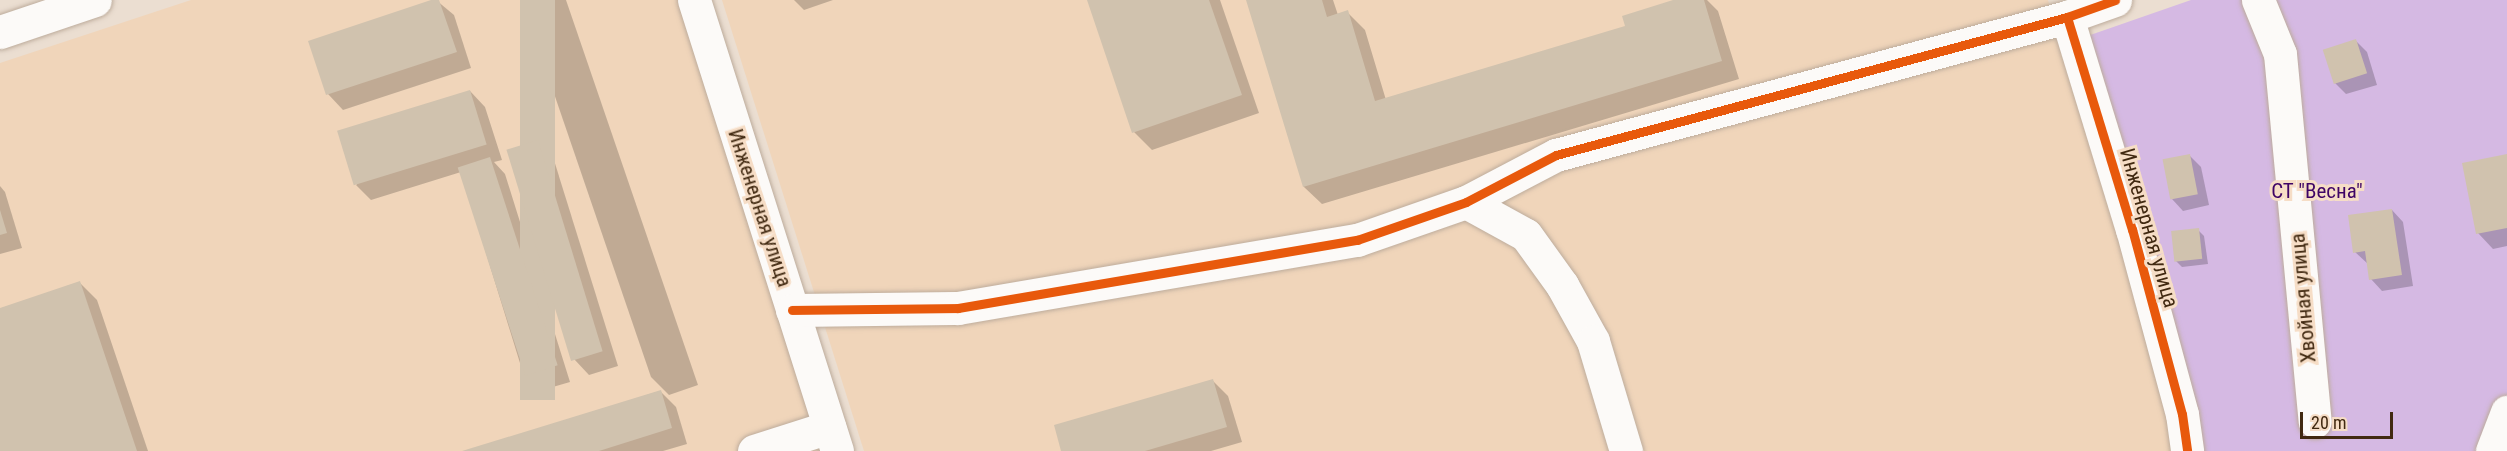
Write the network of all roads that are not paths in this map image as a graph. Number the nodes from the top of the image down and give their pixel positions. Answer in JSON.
{"nodes":[{"id":1,"x":96,"y":0,"type":"edge"},
{"id":2,"x":694,"y":0,"type":"edge"},
{"id":3,"x":2115,"y":0,"type":"edge"},
{"id":4,"x":2258,"y":0,"type":"edge"},
{"id":5,"x":2067,"y":17,"type":"junction"},
{"id":6,"x":0,"y":32,"type":"edge"},
{"id":7,"x":1466,"y":202,"type":"junction"},
{"id":8,"x":792,"y":310,"type":"junction"},
{"id":9,"x":2507,"y":412,"type":"edge"},
{"id":10,"x":2315,"y":421,"type":"dead end"},
{"id":11,"x":833,"y":439,"type":"edge"},
{"id":12,"x":754,"y":451,"type":"edge"},
{"id":13,"x":1626,"y":451,"type":"edge"},
{"id":14,"x":2187,"y":451,"type":"edge"},
{"id":15,"x":2492,"y":451,"type":"edge"}],
"edges":[{"from":1,"to":6,"type":"street"},
{"from":2,"to":8,"type":"street","name":"Инженерная улица"},
{"from":3,"to":5,"type":"street"},
{"from":4,"to":10,"type":"street","name":"Хвойная улица"},
{"from":5,"to":7,"type":"street"},
{"from":5,"to":14,"type":"street","name":"Инженерная улица"},
{"from":7,"to":8,"type":"street"},
{"from":7,"to":13,"type":"street"},
{"from":8,"to":11,"type":"street","name":"Инженерная улица"},
{"from":9,"to":15,"type":"street"},
{"from":11,"to":12,"type":"street"}]}
